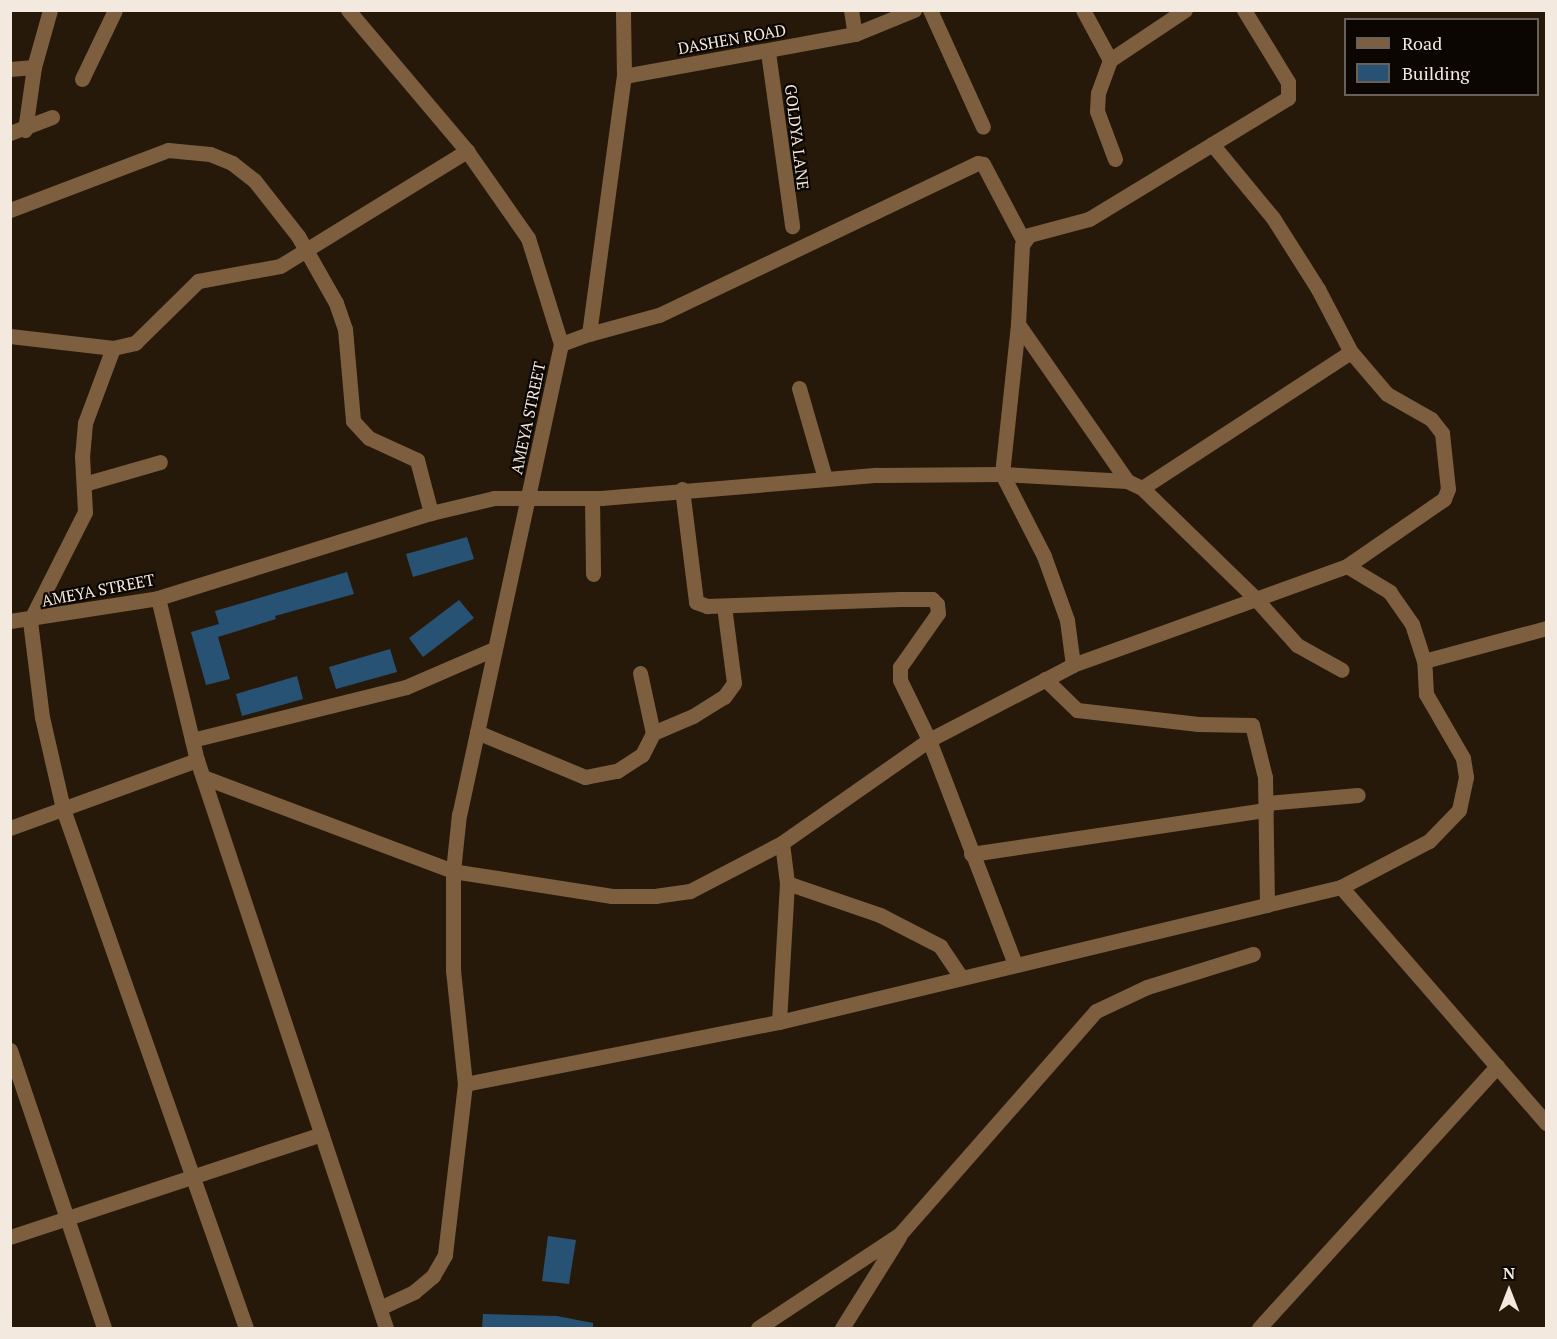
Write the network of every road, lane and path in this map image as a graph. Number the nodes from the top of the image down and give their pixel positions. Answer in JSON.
{"nodes":[{"id":1,"x":50,"y":10,"type":"edge"},
{"id":2,"x":115,"y":10,"type":"edge"},
{"id":3,"x":348,"y":10,"type":"edge"},
{"id":4,"x":623,"y":10,"type":"edge"},
{"id":5,"x":851,"y":10,"type":"edge"},
{"id":6,"x":914,"y":10,"type":"edge"},
{"id":7,"x":930,"y":10,"type":"edge"},
{"id":8,"x":1083,"y":10,"type":"edge"},
{"id":9,"x":1185,"y":10,"type":"edge"},
{"id":10,"x":1244,"y":10,"type":"edge"},
{"id":11,"x":855,"y":34,"type":"junction"},
{"id":12,"x":768,"y":52,"type":"junction"},
{"id":13,"x":1110,"y":60,"type":"junction"},
{"id":14,"x":34,"y":68,"type":"junction"},
{"id":15,"x":10,"y":69,"type":"edge"},
{"id":16,"x":624,"y":76,"type":"junction"},
{"id":17,"x":82,"y":79,"type":"dead end"},
{"id":18,"x":52,"y":117,"type":"dead end"},
{"id":19,"x":983,"y":127,"type":"dead end"},
{"id":20,"x":18,"y":132,"type":"edge"},
{"id":21,"x":1212,"y":144,"type":"junction"},
{"id":22,"x":467,"y":152,"type":"junction"},
{"id":23,"x":1115,"y":159,"type":"dead end"},
{"id":24,"x":10,"y":210,"type":"edge"},
{"id":25,"x":792,"y":226,"type":"dead end"},
{"id":26,"x":1023,"y":240,"type":"junction"},
{"id":27,"x":306,"y":250,"type":"junction"},
{"id":28,"x":1018,"y":324,"type":"junction"},
{"id":29,"x":589,"y":334,"type":"junction"},
{"id":30,"x":10,"y":336,"type":"edge"},
{"id":31,"x":561,"y":344,"type":"junction"},
{"id":32,"x":113,"y":348,"type":"junction"},
{"id":33,"x":1351,"y":352,"type":"junction"},
{"id":34,"x":799,"y":388,"type":"dead end"},
{"id":35,"x":160,"y":462,"type":"dead end"},
{"id":36,"x":1002,"y":474,"type":"junction"},
{"id":37,"x":825,"y":478,"type":"junction"},
{"id":38,"x":1127,"y":481,"type":"junction"},
{"id":39,"x":84,"y":484,"type":"junction"},
{"id":40,"x":1142,"y":488,"type":"junction"},
{"id":41,"x":682,"y":489,"type":"junction"},
{"id":42,"x":530,"y":497,"type":"junction"},
{"id":43,"x":592,"y":498,"type":"junction"},
{"id":44,"x":431,"y":513,"type":"junction"},
{"id":45,"x":1347,"y":566,"type":"junction"},
{"id":46,"x":593,"y":574,"type":"dead end"},
{"id":47,"x":158,"y":598,"type":"junction"},
{"id":48,"x":1257,"y":599,"type":"junction"},
{"id":49,"x":724,"y":606,"type":"junction"},
{"id":50,"x":10,"y":621,"type":"edge"},
{"id":51,"x":30,"y":621,"type":"junction"},
{"id":52,"x":1546,"y":628,"type":"edge"},
{"id":53,"x":494,"y":649,"type":"junction"},
{"id":54,"x":1424,"y":661,"type":"junction"},
{"id":55,"x":1073,"y":665,"type":"junction"},
{"id":56,"x":1342,"y":670,"type":"dead end"},
{"id":57,"x":640,"y":673,"type":"dead end"},
{"id":58,"x":1046,"y":679,"type":"junction"},
{"id":59,"x":477,"y":732,"type":"junction"},
{"id":60,"x":652,"y":733,"type":"junction"},
{"id":61,"x":192,"y":740,"type":"junction"},
{"id":62,"x":929,"y":740,"type":"junction"},
{"id":63,"x":197,"y":760,"type":"junction"},
{"id":64,"x":203,"y":777,"type":"junction"},
{"id":65,"x":1358,"y":795,"type":"dead end"},
{"id":66,"x":1266,"y":806,"type":"junction"},
{"id":67,"x":63,"y":809,"type":"junction"},
{"id":68,"x":10,"y":828,"type":"edge"},
{"id":69,"x":782,"y":843,"type":"junction"},
{"id":70,"x":971,"y":854,"type":"junction"},
{"id":71,"x":453,"y":871,"type":"junction"},
{"id":72,"x":787,"y":883,"type":"junction"},
{"id":73,"x":1341,"y":887,"type":"junction"},
{"id":74,"x":1267,"y":905,"type":"junction"},
{"id":75,"x":1253,"y":954,"type":"dead end"},
{"id":76,"x":1015,"y":964,"type":"junction"},
{"id":77,"x":961,"y":977,"type":"junction"},
{"id":78,"x":779,"y":1022,"type":"junction"},
{"id":79,"x":10,"y":1050,"type":"edge"},
{"id":80,"x":1497,"y":1065,"type":"junction"},
{"id":81,"x":465,"y":1084,"type":"junction"},
{"id":82,"x":1546,"y":1123,"type":"edge"},
{"id":83,"x":321,"y":1134,"type":"junction"},
{"id":84,"x":193,"y":1174,"type":"junction"},
{"id":85,"x":68,"y":1218,"type":"junction"},
{"id":86,"x":900,"y":1234,"type":"junction"},
{"id":87,"x":10,"y":1237,"type":"edge"},
{"id":88,"x":379,"y":1308,"type":"junction"},
{"id":89,"x":104,"y":1329,"type":"edge"},
{"id":90,"x":246,"y":1329,"type":"edge"},
{"id":91,"x":386,"y":1329,"type":"edge"},
{"id":92,"x":758,"y":1329,"type":"edge"},
{"id":93,"x":842,"y":1329,"type":"edge"},
{"id":94,"x":1259,"y":1329,"type":"edge"}],
"edges":[{"from":1,"to":14,"type":"street"},
{"from":2,"to":17,"type":"street"},
{"from":3,"to":22,"type":"street"},
{"from":4,"to":16,"type":"street"},
{"from":5,"to":11,"type":"street"},
{"from":6,"to":11,"type":"street","name":"DASHEN ROAD"},
{"from":7,"to":19,"type":"street"},
{"from":8,"to":13,"type":"street"},
{"from":9,"to":13,"type":"street"},
{"from":10,"to":21,"type":"street"},
{"from":11,"to":12,"type":"street","name":"DASHEN ROAD"},
{"from":12,"to":16,"type":"street","name":"DASHEN ROAD"},
{"from":12,"to":25,"type":"street","name":"GOLDYA LANE"},
{"from":13,"to":23,"type":"street"},
{"from":14,"to":15,"type":"street"},
{"from":14,"to":20,"type":"street"},
{"from":16,"to":29,"type":"street"},
{"from":18,"to":20,"type":"street"},
{"from":21,"to":26,"type":"street"},
{"from":21,"to":33,"type":"street"},
{"from":22,"to":27,"type":"street"},
{"from":22,"to":31,"type":"street"},
{"from":24,"to":27,"type":"street"},
{"from":26,"to":28,"type":"street"},
{"from":26,"to":29,"type":"street","name":"AMEYA STREET"},
{"from":27,"to":32,"type":"street"},
{"from":27,"to":44,"type":"street"},
{"from":28,"to":36,"type":"street"},
{"from":28,"to":38,"type":"street"},
{"from":29,"to":31,"type":"street","name":"AMEYA STREET"},
{"from":30,"to":32,"type":"street"},
{"from":31,"to":42,"type":"street","name":"AMEYA STREET"},
{"from":32,"to":39,"type":"street"},
{"from":33,"to":40,"type":"street"},
{"from":33,"to":45,"type":"street"},
{"from":34,"to":37,"type":"street"},
{"from":35,"to":39,"type":"street"},
{"from":36,"to":37,"type":"street"},
{"from":36,"to":38,"type":"street"},
{"from":36,"to":55,"type":"street"},
{"from":37,"to":41,"type":"street"},
{"from":38,"to":40,"type":"street"},
{"from":39,"to":51,"type":"street"},
{"from":40,"to":48,"type":"street"},
{"from":41,"to":43,"type":"street"},
{"from":41,"to":49,"type":"street"},
{"from":42,"to":43,"type":"street"},
{"from":42,"to":44,"type":"street","name":"AMEYA STREET"},
{"from":42,"to":53,"type":"street"},
{"from":43,"to":46,"type":"street"},
{"from":44,"to":47,"type":"street","name":"AMEYA STREET"},
{"from":45,"to":48,"type":"street"},
{"from":45,"to":54,"type":"street"},
{"from":47,"to":51,"type":"street","name":"AMEYA STREET"},
{"from":47,"to":61,"type":"street"},
{"from":48,"to":55,"type":"street"},
{"from":48,"to":56,"type":"street"},
{"from":49,"to":60,"type":"street"},
{"from":49,"to":62,"type":"street"},
{"from":50,"to":51,"type":"street","name":"AMEYA STREET"},
{"from":51,"to":67,"type":"street"},
{"from":52,"to":54,"type":"street"},
{"from":53,"to":59,"type":"street"},
{"from":53,"to":61,"type":"street"},
{"from":54,"to":73,"type":"street"},
{"from":55,"to":58,"type":"street"},
{"from":57,"to":60,"type":"street"},
{"from":58,"to":62,"type":"street"},
{"from":58,"to":66,"type":"street"},
{"from":59,"to":60,"type":"street"},
{"from":59,"to":71,"type":"street"},
{"from":61,"to":63,"type":"street"},
{"from":62,"to":69,"type":"street"},
{"from":62,"to":70,"type":"street"},
{"from":63,"to":64,"type":"street"},
{"from":63,"to":67,"type":"street"},
{"from":64,"to":71,"type":"street"},
{"from":64,"to":83,"type":"street"},
{"from":65,"to":66,"type":"street"},
{"from":66,"to":70,"type":"street"},
{"from":66,"to":74,"type":"street"},
{"from":67,"to":68,"type":"street"},
{"from":67,"to":84,"type":"street"},
{"from":69,"to":71,"type":"street"},
{"from":69,"to":72,"type":"street"},
{"from":70,"to":76,"type":"street"},
{"from":71,"to":81,"type":"street"},
{"from":72,"to":77,"type":"street"},
{"from":72,"to":78,"type":"street"},
{"from":73,"to":74,"type":"street"},
{"from":73,"to":80,"type":"street"},
{"from":74,"to":76,"type":"street"},
{"from":75,"to":86,"type":"street"},
{"from":76,"to":77,"type":"street"},
{"from":77,"to":78,"type":"street"},
{"from":78,"to":81,"type":"street"},
{"from":79,"to":85,"type":"street"},
{"from":80,"to":82,"type":"street"},
{"from":80,"to":94,"type":"street"},
{"from":81,"to":88,"type":"street"},
{"from":83,"to":84,"type":"street"},
{"from":83,"to":88,"type":"street"},
{"from":84,"to":85,"type":"street"},
{"from":84,"to":90,"type":"street"},
{"from":85,"to":87,"type":"street"},
{"from":85,"to":89,"type":"street"},
{"from":86,"to":92,"type":"street"},
{"from":86,"to":93,"type":"street"},
{"from":88,"to":91,"type":"street"}]}
